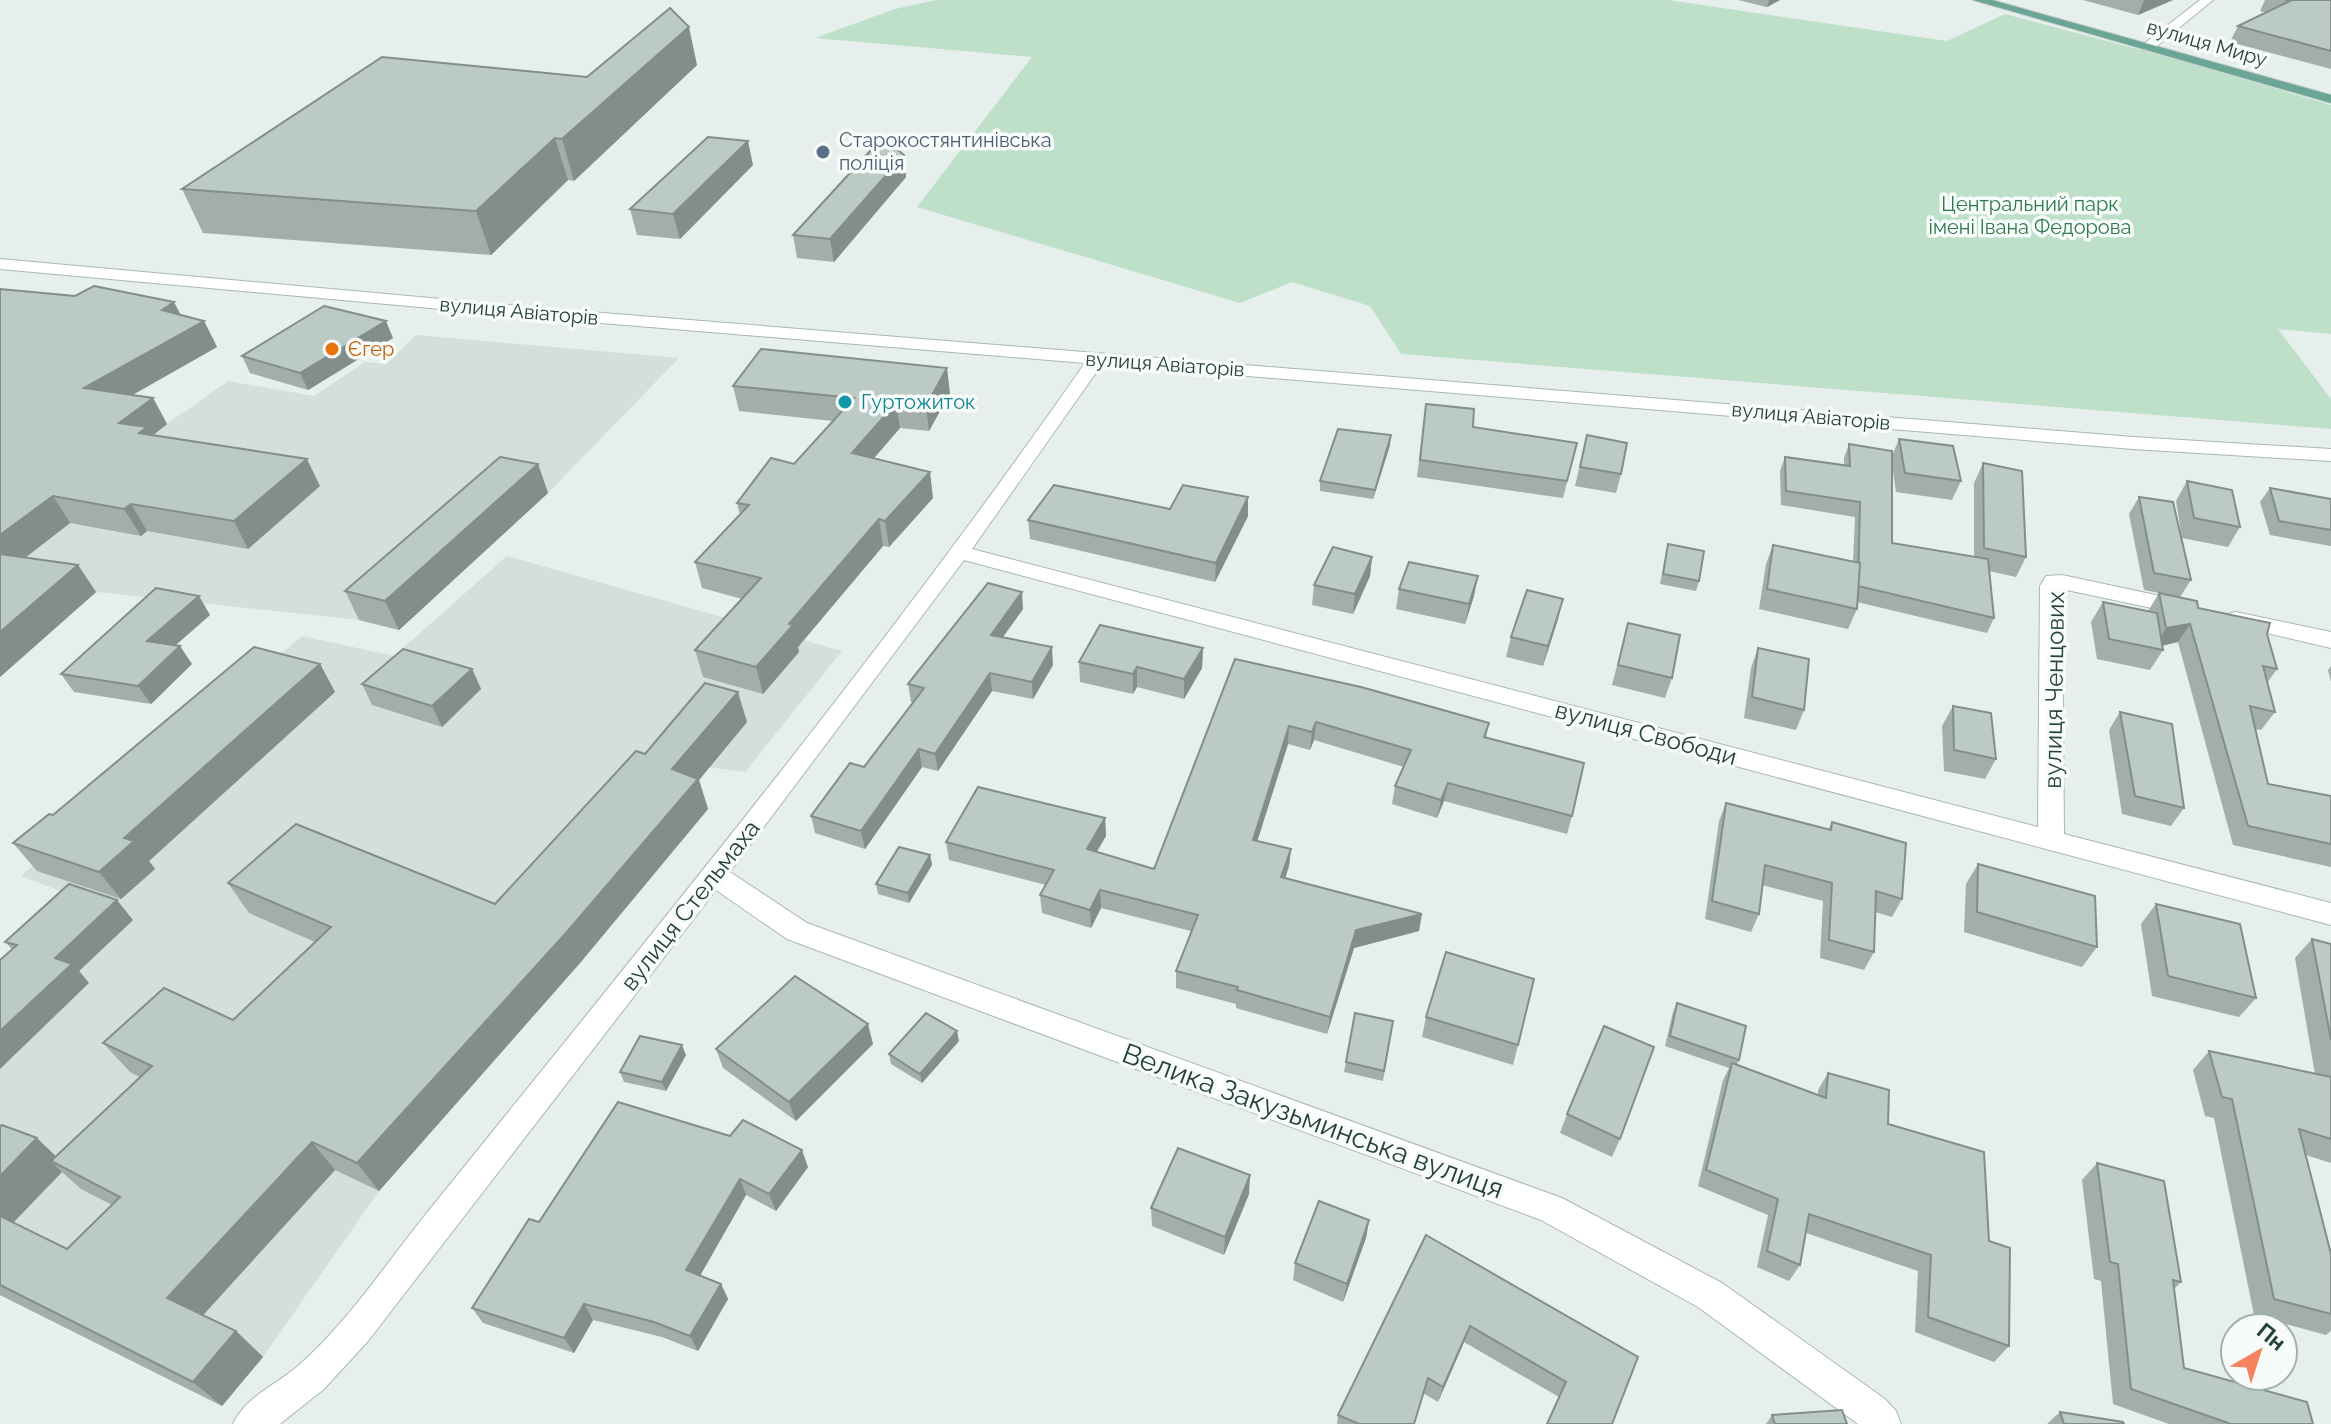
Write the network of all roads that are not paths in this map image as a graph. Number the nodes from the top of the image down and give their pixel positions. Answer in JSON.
{"nodes":[{"id":1,"x":1979,"y":0,"type":"edge"},
{"id":2,"x":2207,"y":0,"type":"edge"},
{"id":3,"x":2148,"y":47,"type":"junction"},
{"id":4,"x":2331,"y":99,"type":"edge"},
{"id":5,"x":0,"y":264,"type":"edge"},
{"id":6,"x":1097,"y":359,"type":"junction"},
{"id":7,"x":2331,"y":455,"type":"edge"},
{"id":8,"x":961,"y":553,"type":"junction"},
{"id":9,"x":2331,"y":640,"type":"edge"},
{"id":10,"x":2051,"y":840,"type":"junction"},
{"id":11,"x":714,"y":875,"type":"junction"},
{"id":12,"x":2331,"y":914,"type":"edge"},
{"id":13,"x":251,"y":1424,"type":"edge"},
{"id":14,"x":1883,"y":1424,"type":"edge"}],
"edges":[{"from":1,"to":3,"type":"main road","name":"вулиця Миру"},
{"from":2,"to":3,"type":"street"},
{"from":3,"to":4,"type":"main road","name":"вулиця Миру"},
{"from":5,"to":6,"type":"street","name":"вулиця Авіаторів"},
{"from":6,"to":7,"type":"street","name":"вулиця Авіаторів"},
{"from":6,"to":8,"type":"street","name":"вулиця Стельмаха"},
{"from":8,"to":10,"type":"street","name":"вулиця Свободи"},
{"from":8,"to":11,"type":"street","name":"вулиця Стельмаха"},
{"from":9,"to":10,"type":"street","name":"вулиця Ченцових"},
{"from":10,"to":12,"type":"street","name":"вулиця Свободи"},
{"from":11,"to":13,"type":"street","name":"вулиця Стельмаха"},
{"from":11,"to":14,"type":"street","name":"Велика Закузьминська вулиця"}]}
